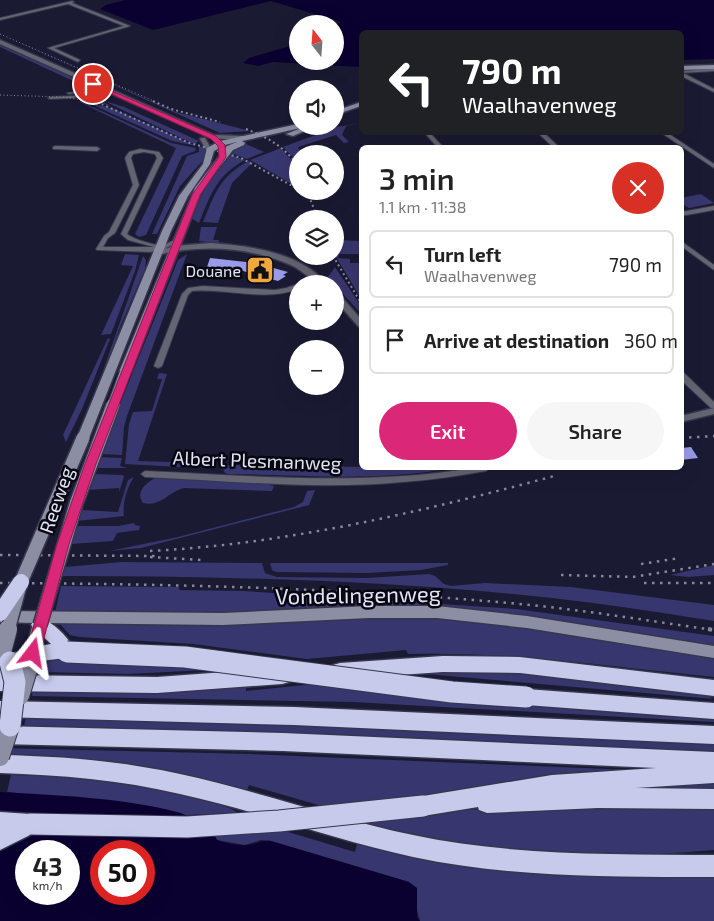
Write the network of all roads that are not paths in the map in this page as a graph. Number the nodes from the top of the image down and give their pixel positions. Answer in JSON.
{"nodes":[{"id":1,"x":77,"y":0,"type":"edge"},
{"id":2,"x":68,"y":3,"type":"junction"},
{"id":3,"x":0,"y":20,"type":"edge"},
{"id":4,"x":0,"y":42,"type":"edge"},
{"id":5,"x":0,"y":48,"type":"edge"},
{"id":6,"x":78,"y":61,"type":"dead end"},
{"id":7,"x":714,"y":68,"type":"edge"},
{"id":8,"x":684,"y":71,"type":"edge"},
{"id":9,"x":684,"y":73,"type":"edge"},
{"id":10,"x":714,"y":91,"type":"edge"},
{"id":11,"x":104,"y":92,"type":"junction"},
{"id":12,"x":91,"y":93,"type":"junction"},
{"id":13,"x":359,"y":105,"type":"edge"},
{"id":14,"x":344,"y":110,"type":"edge"},
{"id":15,"x":359,"y":112,"type":"edge"},
{"id":16,"x":344,"y":117,"type":"edge"},
{"id":17,"x":289,"y":129,"type":"edge"},
{"id":18,"x":289,"y":134,"type":"edge"},
{"id":19,"x":429,"y":135,"type":"edge"},
{"id":20,"x":542,"y":135,"type":"edge"},
{"id":21,"x":667,"y":135,"type":"edge"},
{"id":22,"x":215,"y":142,"type":"junction"},
{"id":23,"x":237,"y":144,"type":"junction"},
{"id":24,"x":439,"y":145,"type":"edge"},
{"id":25,"x":554,"y":145,"type":"edge"},
{"id":26,"x":682,"y":145,"type":"edge"},
{"id":27,"x":684,"y":146,"type":"edge"},
{"id":28,"x":96,"y":150,"type":"joint"},
{"id":29,"x":222,"y":157,"type":"junction"},
{"id":30,"x":714,"y":166,"type":"edge"},
{"id":31,"x":714,"y":208,"type":"edge"},
{"id":32,"x":684,"y":213,"type":"edge"},
{"id":33,"x":178,"y":244,"type":"junction"},
{"id":34,"x":684,"y":245,"type":"edge"},
{"id":35,"x":139,"y":251,"type":"junction"},
{"id":36,"x":162,"y":252,"type":"junction"},
{"id":37,"x":714,"y":268,"type":"edge"},
{"id":38,"x":309,"y":275,"type":"edge"},
{"id":39,"x":312,"y":275,"type":"edge"},
{"id":40,"x":289,"y":289,"type":"edge"},
{"id":41,"x":344,"y":305,"type":"edge"},
{"id":42,"x":359,"y":322,"type":"edge"},
{"id":43,"x":158,"y":366,"type":"dead end"},
{"id":44,"x":684,"y":378,"type":"edge"},
{"id":45,"x":714,"y":406,"type":"edge"},
{"id":46,"x":714,"y":411,"type":"edge"},
{"id":47,"x":684,"y":418,"type":"edge"},
{"id":48,"x":466,"y":470,"type":"edge"},
{"id":49,"x":145,"y":474,"type":"dead end"},
{"id":50,"x":21,"y":582,"type":"junction"},
{"id":51,"x":0,"y":615,"type":"edge"},
{"id":52,"x":40,"y":625,"type":"junction"},
{"id":53,"x":67,"y":652,"type":"junction"},
{"id":54,"x":714,"y":652,"type":"edge"},
{"id":55,"x":33,"y":653,"type":"junction"},
{"id":56,"x":2,"y":661,"type":"edge"},
{"id":57,"x":0,"y":683,"type":"edge"},
{"id":58,"x":714,"y":688,"type":"edge"},
{"id":59,"x":714,"y":711,"type":"edge"},
{"id":60,"x":3,"y":723,"type":"edge"},
{"id":61,"x":714,"y":736,"type":"edge"},
{"id":62,"x":0,"y":757,"type":"edge"},
{"id":63,"x":714,"y":761,"type":"edge"},
{"id":64,"x":0,"y":764,"type":"edge"},
{"id":65,"x":714,"y":773,"type":"edge"},
{"id":66,"x":714,"y":799,"type":"edge"},
{"id":67,"x":423,"y":806,"type":"junction"},
{"id":68,"x":0,"y":822,"type":"edge"},
{"id":69,"x":30,"y":824,"type":"junction"},
{"id":70,"x":0,"y":839,"type":"edge"},
{"id":71,"x":714,"y":856,"type":"edge"},
{"id":72,"x":614,"y":865,"type":"junction"},
{"id":73,"x":714,"y":866,"type":"edge"}],
"edges":[{"from":1,"to":2,"type":"street"},
{"from":2,"to":3,"type":"street"},
{"from":2,"to":6,"type":"street"},
{"from":4,"to":11,"type":"street"},
{"from":5,"to":12,"type":"street"},
{"from":7,"to":8,"type":"main road"},
{"from":9,"to":10,"type":"street"},
{"from":11,"to":12,"type":"street"},
{"from":11,"to":22,"type":"street"},
{"from":11,"to":22,"type":"street"},
{"from":12,"to":12,"type":"street"},
{"from":13,"to":14,"type":"main road"},
{"from":15,"to":16,"type":"main road"},
{"from":17,"to":22,"type":"main road"},
{"from":18,"to":23,"type":"main road"},
{"from":19,"to":24,"type":"street"},
{"from":20,"to":25,"type":"street"},
{"from":21,"to":26,"type":"street"},
{"from":22,"to":23,"type":"street"},
{"from":22,"to":29,"type":"street"},
{"from":22,"to":36,"type":"main road","name":"Reeweg"},
{"from":23,"to":29,"type":"main road","name":"Reeweg"},
{"from":27,"to":30,"type":"street"},
{"from":28,"to":28,"type":"street"},
{"from":29,"to":33,"type":"main road","name":"Reeweg"},
{"from":31,"to":32,"type":"street"},
{"from":33,"to":36,"type":"main road","name":"Reeweg"},
{"from":33,"to":36,"type":"street"},
{"from":33,"to":39,"type":"street"},
{"from":34,"to":37,"type":"street"},
{"from":35,"to":36,"type":"street"},
{"from":35,"to":36,"type":"street"},
{"from":35,"to":36,"type":"street"},
{"from":36,"to":38,"type":"street"},
{"from":36,"to":50,"type":"main road","name":"Reeweg","bridge":true},
{"from":36,"to":52,"type":"main road","name":"Reeweg","bridge":true},
{"from":40,"to":43,"type":"street"},
{"from":41,"to":42,"type":"street"},
{"from":44,"to":45,"type":"street"},
{"from":46,"to":47,"type":"street"},
{"from":48,"to":49,"type":"street","name":"Albert Plesmanweg"},
{"from":50,"to":51,"type":"highway","bridge":true},
{"from":50,"to":56,"type":"main road","name":"Reeweg","bridge":true},
{"from":51,"to":54,"type":"main road","name":"Vondelingenweg"},
{"from":52,"to":53,"type":"highway"},
{"from":52,"to":55,"type":"main road","name":"Reeweg"},
{"from":53,"to":55,"type":"highway"},
{"from":53,"to":59,"type":"highway","bridge":true},
{"from":55,"to":56,"type":"highway"},
{"from":55,"to":60,"type":"main road","name":"Reeweg","bridge":true},
{"from":56,"to":60,"type":"highway","bridge":true},
{"from":57,"to":58,"type":"highway"},
{"from":60,"to":61,"type":"highway"},
{"from":60,"to":62,"type":"main road","name":"Reeweg","bridge":true},
{"from":60,"to":63,"type":"highway"},
{"from":64,"to":72,"type":"highway"},
{"from":65,"to":67,"type":"highway"},
{"from":66,"to":67,"type":"highway"},
{"from":67,"to":69,"type":"highway","bridge":true},
{"from":68,"to":69,"type":"highway"},
{"from":69,"to":70,"type":"highway"},
{"from":71,"to":72,"type":"highway"},
{"from":72,"to":73,"type":"highway"}]}
